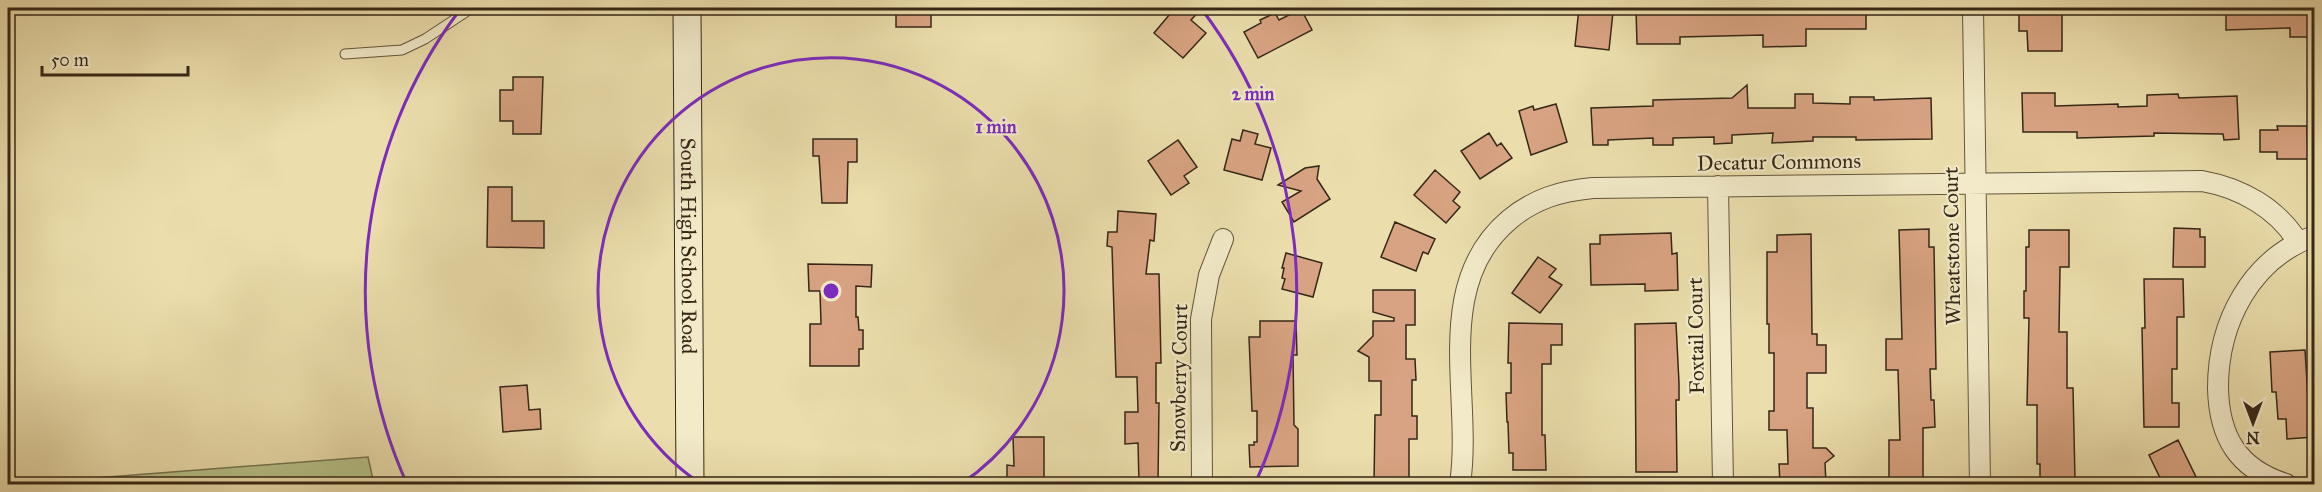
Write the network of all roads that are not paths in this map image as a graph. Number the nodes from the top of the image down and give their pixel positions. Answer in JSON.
{"nodes":[{"id":1,"x":471,"y":8,"type":"edge"},
{"id":2,"x":687,"y":8,"type":"edge"},
{"id":3,"x":1973,"y":8,"type":"edge"},
{"id":4,"x":345,"y":54,"type":"dead end"},
{"id":5,"x":1976,"y":182,"type":"junction"},
{"id":6,"x":1718,"y":186,"type":"junction"},
{"id":7,"x":1223,"y":239,"type":"dead end"},
{"id":8,"x":2306,"y":239,"type":"edge"},
{"id":9,"x":690,"y":484,"type":"edge"},
{"id":10,"x":1202,"y":484,"type":"edge"},
{"id":11,"x":1460,"y":484,"type":"edge"},
{"id":12,"x":1723,"y":484,"type":"edge"},
{"id":13,"x":1980,"y":484,"type":"edge"},
{"id":14,"x":2286,"y":484,"type":"edge"}],
"edges":[{"from":1,"to":4,"type":"lane"},
{"from":2,"to":9,"type":"main road","name":"South High School Road"},
{"from":3,"to":5,"type":"street","name":"Wheatstone Court"},
{"from":5,"to":6,"type":"street","name":"Decatur Commons"},
{"from":5,"to":8,"type":"street","name":"Decatur Commons"},
{"from":5,"to":13,"type":"street","name":"Wheatstone Court"},
{"from":6,"to":11,"type":"street","name":"Decatur Commons"},
{"from":6,"to":12,"type":"street","name":"Foxtail Court"},
{"from":7,"to":10,"type":"street","name":"Snowberry Court"},
{"from":8,"to":14,"type":"street"}]}
